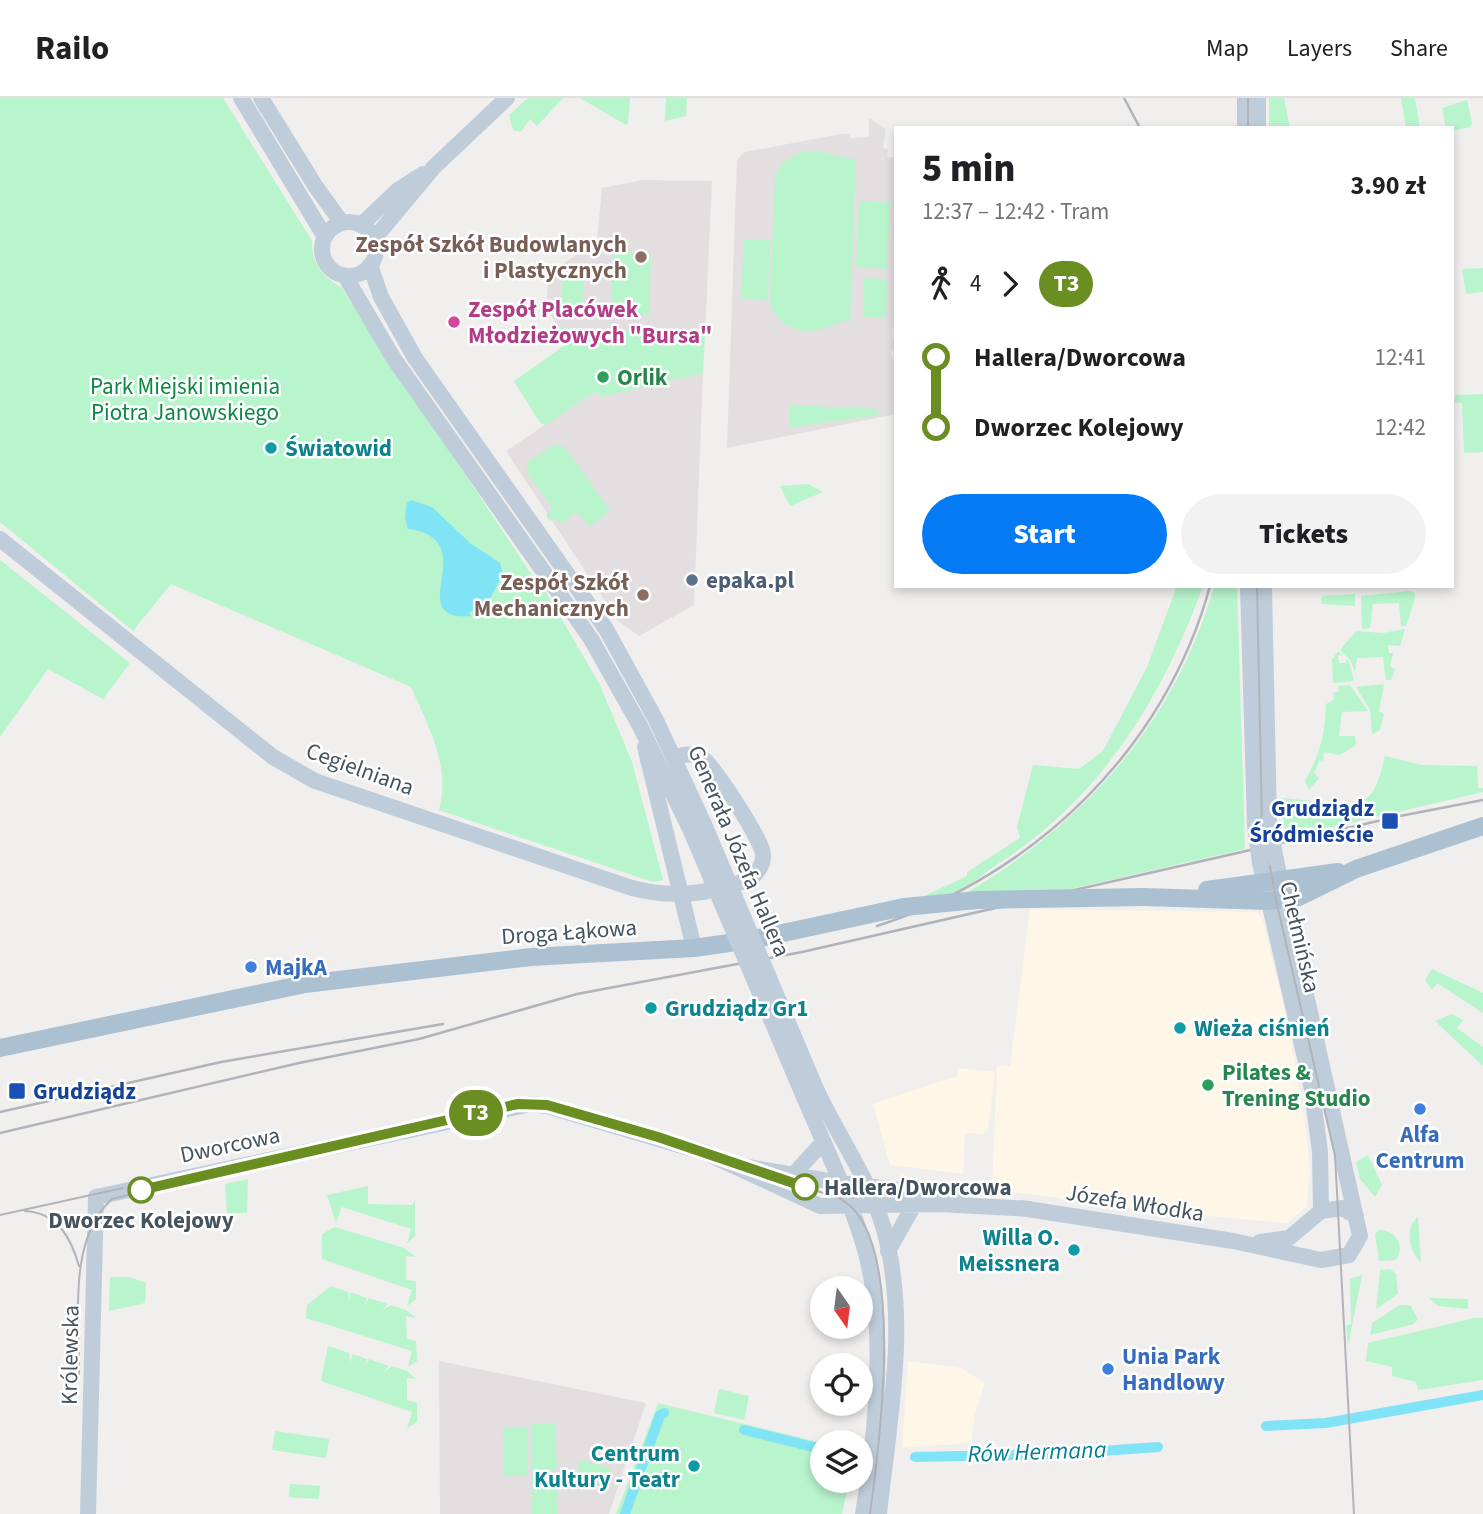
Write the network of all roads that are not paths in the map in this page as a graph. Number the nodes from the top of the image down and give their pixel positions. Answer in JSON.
{"nodes":[{"id":1,"x":241,"y":98,"type":"edge"},
{"id":2,"x":261,"y":98,"type":"edge"},
{"id":3,"x":507,"y":98,"type":"edge"},
{"id":4,"x":1245,"y":98,"type":"edge"},
{"id":5,"x":1258,"y":98,"type":"edge"},
{"id":6,"x":1245,"y":126,"type":"edge"},
{"id":7,"x":1258,"y":126,"type":"edge"},
{"id":8,"x":434,"y":167,"type":"junction"},
{"id":9,"x":342,"y":223,"type":"junction"},
{"id":10,"x":361,"y":225,"type":"junction"},
{"id":11,"x":325,"y":237,"type":"junction"},
{"id":12,"x":374,"y":239,"type":"junction"},
{"id":13,"x":370,"y":265,"type":"junction"},
{"id":14,"x":345,"y":275,"type":"junction"},
{"id":15,"x":0,"y":539,"type":"edge"},
{"id":16,"x":1248,"y":588,"type":"edge"},
{"id":17,"x":1264,"y":588,"type":"edge"},
{"id":18,"x":640,"y":726,"type":"junction"},
{"id":19,"x":675,"y":758,"type":"junction"},
{"id":20,"x":1262,"y":823,"type":"junction"},
{"id":21,"x":1483,"y":825,"type":"edge"},
{"id":22,"x":698,"y":827,"type":"junction"},
{"id":23,"x":1356,"y":869,"type":"junction"},
{"id":24,"x":1316,"y":890,"type":"junction"},
{"id":25,"x":1274,"y":892,"type":"junction"},
{"id":26,"x":681,"y":895,"type":"junction"},
{"id":27,"x":1290,"y":927,"type":"junction"},
{"id":28,"x":694,"y":948,"type":"junction"},
{"id":29,"x":0,"y":1048,"type":"edge"},
{"id":30,"x":811,"y":1094,"type":"junction"},
{"id":31,"x":823,"y":1142,"type":"junction"},
{"id":32,"x":732,"y":1164,"type":"junction"},
{"id":33,"x":794,"y":1174,"type":"junction"},
{"id":34,"x":840,"y":1183,"type":"junction"},
{"id":35,"x":867,"y":1186,"type":"junction"},
{"id":36,"x":96,"y":1197,"type":"joint"},
{"id":37,"x":876,"y":1205,"type":"junction"},
{"id":38,"x":914,"y":1205,"type":"junction"},
{"id":39,"x":849,"y":1207,"type":"junction"},
{"id":40,"x":1030,"y":1209,"type":"junction"},
{"id":41,"x":1321,"y":1211,"type":"junction"},
{"id":42,"x":1356,"y":1216,"type":"junction"},
{"id":43,"x":1233,"y":1241,"type":"junction"},
{"id":44,"x":888,"y":1251,"type":"junction"},
{"id":45,"x":1328,"y":1260,"type":"joint"},
{"id":46,"x":88,"y":1514,"type":"edge"},
{"id":47,"x":863,"y":1514,"type":"edge"},
{"id":48,"x":880,"y":1514,"type":"edge"}],
"edges":[{"from":1,"to":11,"type":"main road"},
{"from":2,"to":9,"type":"main road"},
{"from":3,"to":8,"type":"main road"},
{"from":4,"to":6,"type":"main road"},
{"from":5,"to":7,"type":"main road"},
{"from":8,"to":10,"type":"main road"},
{"from":8,"to":12,"type":"main road"},
{"from":9,"to":10,"type":"main road"},
{"from":9,"to":11,"type":"main road"},
{"from":10,"to":12,"type":"main road"},
{"from":11,"to":14,"type":"main road"},
{"from":12,"to":13,"type":"main road"},
{"from":13,"to":14,"type":"main road"},
{"from":13,"to":19,"type":"main road","name":"Generała Józefa Hallera"},
{"from":14,"to":18,"type":"main road","name":"Generała Józefa Hallera"},
{"from":15,"to":26,"type":"main road","name":"Cegielniana"},
{"from":16,"to":20,"type":"main road","name":"Chełmińska"},
{"from":17,"to":20,"type":"main road","name":"Chełmińska"},
{"from":18,"to":22,"type":"main road","name":"Generała Józefa Hallera"},
{"from":18,"to":26,"type":"main road"},
{"from":19,"to":22,"type":"main road","name":"Generała Józefa Hallera"},
{"from":19,"to":26,"type":"main road","name":"Cegielniana"},
{"from":20,"to":25,"type":"main road","name":"Chełmińska","bridge":true},
{"from":21,"to":23,"type":"main road"},
{"from":22,"to":30,"type":"main road","name":"Generała Józefa Hallera","bridge":true},
{"from":23,"to":24,"type":"main road"},
{"from":23,"to":25,"type":"main road"},
{"from":24,"to":25,"type":"main road"},
{"from":24,"to":27,"type":"main road","name":"Chełmińska"},
{"from":25,"to":27,"type":"main road","name":"Chełmińska"},
{"from":25,"to":28,"type":"main road","name":"Droga Łąkowa","bridge":true},
{"from":25,"to":41,"type":"main road","name":"Chełmińska"},
{"from":26,"to":28,"type":"main road"},
{"from":27,"to":42,"type":"main road","name":"Chełmińska"},
{"from":28,"to":29,"type":"main road","name":"Droga Łąkowa"},
{"from":30,"to":31,"type":"main road","name":"Generała Józefa Hallera"},
{"from":30,"to":35,"type":"main road","name":"Generała Józefa Hallera"},
{"from":31,"to":33,"type":"main road"},
{"from":31,"to":34,"type":"main road","name":"Generała Józefa Hallera"},
{"from":32,"to":33,"type":"main road"},
{"from":32,"to":36,"type":"main road","name":"Dworcowa"},
{"from":32,"to":39,"type":"main road"},
{"from":33,"to":34,"type":"main road"},
{"from":34,"to":35,"type":"main road","name":"Józefa Włodka"},
{"from":34,"to":39,"type":"main road","name":"Generała Józefa Hallera"},
{"from":35,"to":37,"type":"main road","name":"Generała Józefa Hallera"},
{"from":35,"to":40,"type":"main road","name":"Józefa Włodka"},
{"from":36,"to":46,"type":"main road","name":"Królewska"},
{"from":37,"to":38,"type":"main road","name":"Józefa Włodka"},
{"from":37,"to":39,"type":"main road","name":"Józefa Włodka"},
{"from":37,"to":44,"type":"main road","name":"Generała Józefa Hallera"},
{"from":38,"to":40,"type":"main road","name":"Józefa Włodka"},
{"from":38,"to":44,"type":"main road"},
{"from":39,"to":47,"type":"main road","name":"Generała Józefa Hallera"},
{"from":40,"to":43,"type":"main road","name":"Józefa Włodka"},
{"from":41,"to":42,"type":"main road"},
{"from":41,"to":43,"type":"main road","name":"Józefa Włodka"},
{"from":42,"to":45,"type":"main road","name":"Chełmińska"},
{"from":43,"to":45,"type":"main road","name":"Józefa Włodka"},
{"from":44,"to":48,"type":"main road","name":"Generała Józefa Hallera"}]}
